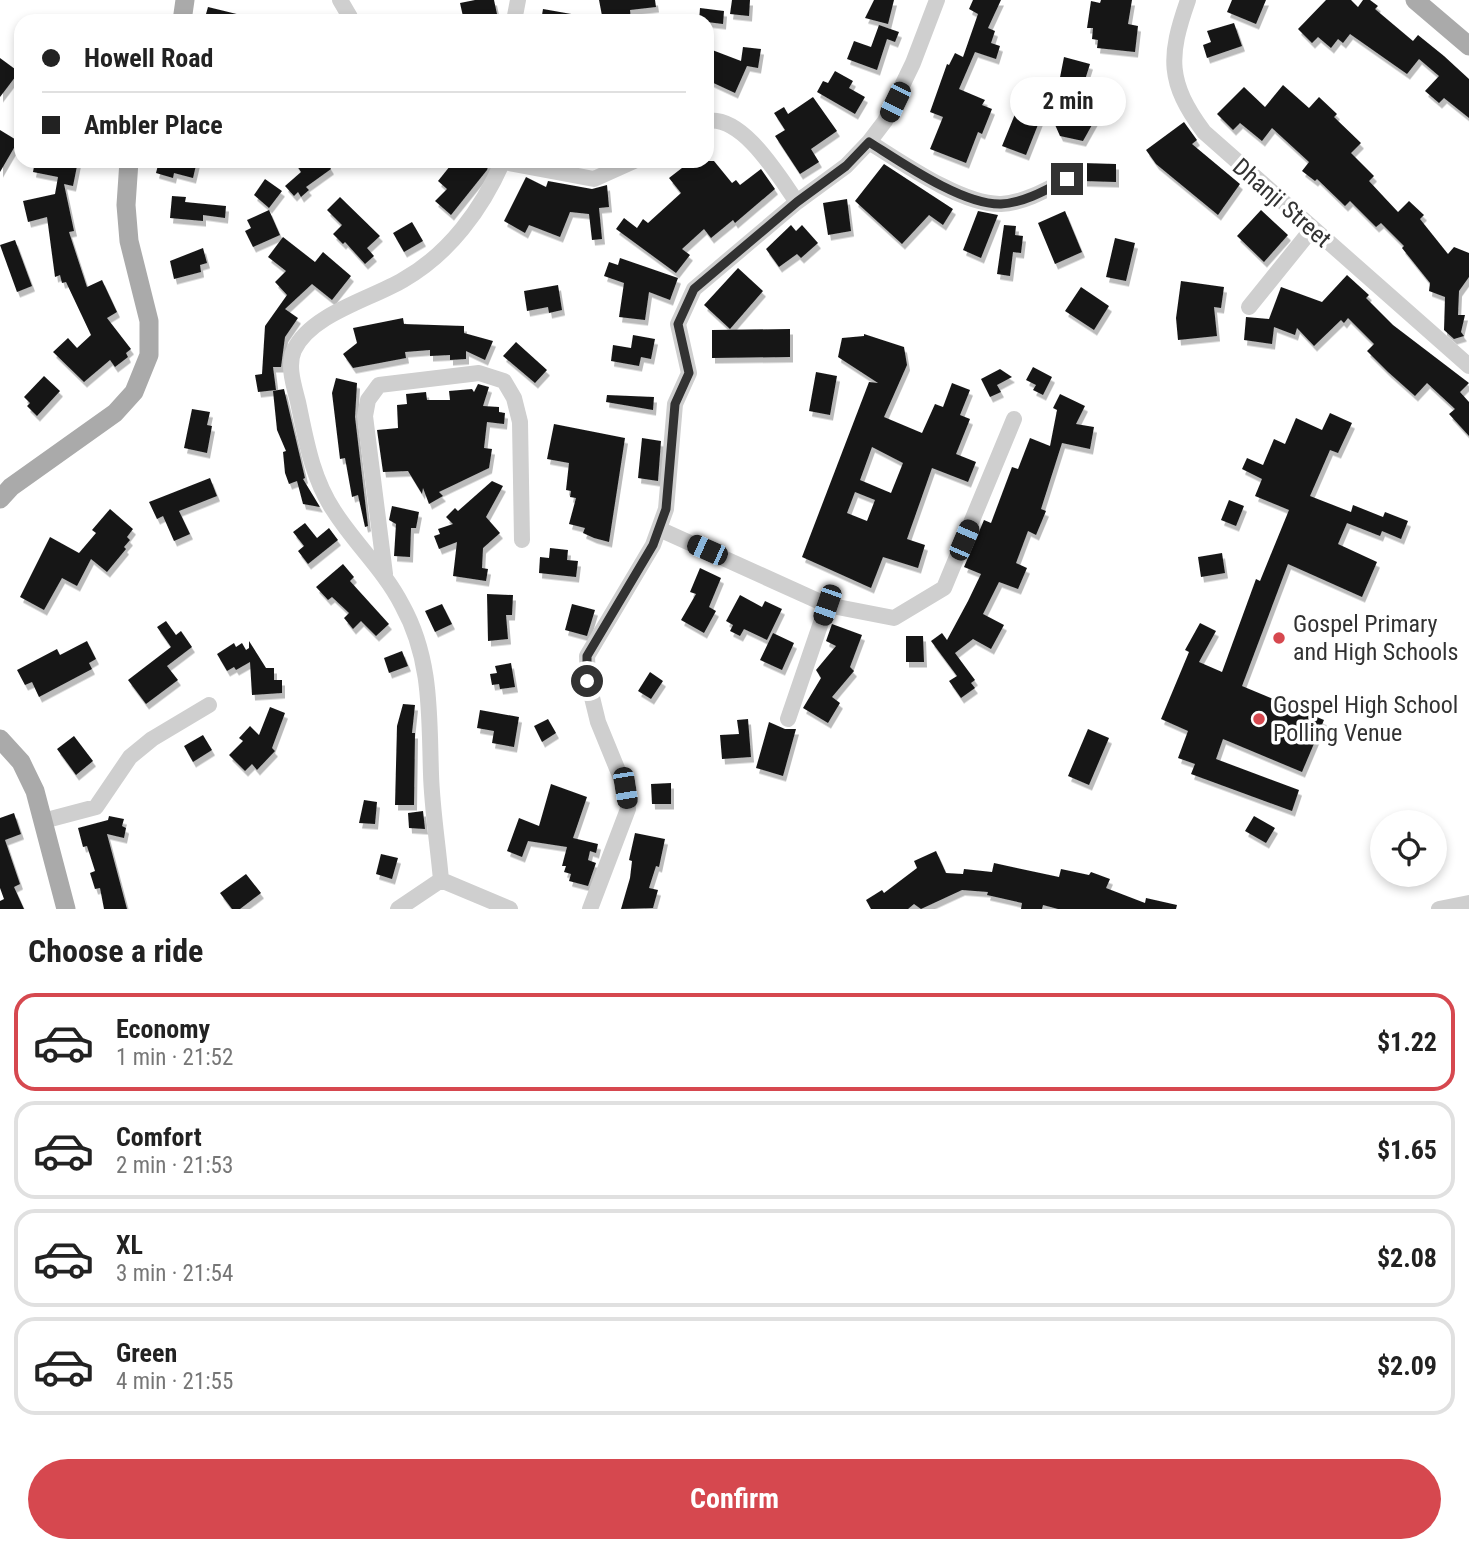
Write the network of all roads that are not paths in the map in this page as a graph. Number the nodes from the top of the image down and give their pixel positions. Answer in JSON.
{"nodes":[{"id":1,"x":937,"y":0,"type":"edge"},
{"id":2,"x":1188,"y":0,"type":"edge"},
{"id":3,"x":1415,"y":0,"type":"edge"},
{"id":4,"x":1469,"y":46,"type":"edge"},
{"id":5,"x":714,"y":120,"type":"edge"},
{"id":6,"x":869,"y":142,"type":"junction"},
{"id":7,"x":128,"y":168,"type":"edge"},
{"id":8,"x":499,"y":168,"type":"edge"},
{"id":9,"x":538,"y":168,"type":"edge"},
{"id":10,"x":618,"y":168,"type":"edge"},
{"id":11,"x":1067,"y":179,"type":"dead end"},
{"id":12,"x":797,"y":202,"type":"junction"},
{"id":13,"x":1312,"y":229,"type":"junction"},
{"id":14,"x":1249,"y":307,"type":"dead end"},
{"id":15,"x":1469,"y":366,"type":"edge"},
{"id":16,"x":1014,"y":419,"type":"dead end"},
{"id":17,"x":0,"y":499,"type":"edge"},
{"id":18,"x":659,"y":529,"type":"junction"},
{"id":19,"x":522,"y":540,"type":"dead end"},
{"id":20,"x":384,"y":575,"type":"junction"},
{"id":21,"x":827,"y":605,"type":"junction"},
{"id":22,"x":209,"y":705,"type":"dead end"},
{"id":23,"x":788,"y":719,"type":"dead end"},
{"id":24,"x":0,"y":739,"type":"edge"},
{"id":25,"x":43,"y":821,"type":"junction"},
{"id":26,"x":441,"y":880,"type":"junction"},
{"id":27,"x":1469,"y":903,"type":"edge"},
{"id":28,"x":66,"y":909,"type":"edge"},
{"id":29,"x":398,"y":909,"type":"edge"},
{"id":30,"x":510,"y":909,"type":"edge"},
{"id":31,"x":590,"y":909,"type":"edge"},
{"id":32,"x":1439,"y":909,"type":"edge"}],
"edges":[{"from":1,"to":6,"type":"street"},
{"from":2,"to":13,"type":"street","name":"Dhanji Street"},
{"from":3,"to":4,"type":"main road"},
{"from":5,"to":12,"type":"street"},
{"from":6,"to":11,"type":"street"},
{"from":6,"to":12,"type":"street"},
{"from":7,"to":17,"type":"main road"},
{"from":8,"to":20,"type":"street"},
{"from":9,"to":10,"type":"street"},
{"from":12,"to":18,"type":"street"},
{"from":13,"to":14,"type":"street"},
{"from":13,"to":15,"type":"street","name":"Dhanji Street"},
{"from":16,"to":21,"type":"street"},
{"from":18,"to":21,"type":"street"},
{"from":18,"to":31,"type":"street"},
{"from":19,"to":20,"type":"street"},
{"from":20,"to":26,"type":"street"},
{"from":21,"to":23,"type":"street"},
{"from":22,"to":25,"type":"street"},
{"from":24,"to":25,"type":"main road"},
{"from":25,"to":28,"type":"main road"},
{"from":26,"to":29,"type":"street"},
{"from":26,"to":30,"type":"street"},
{"from":27,"to":32,"type":"street"}]}
